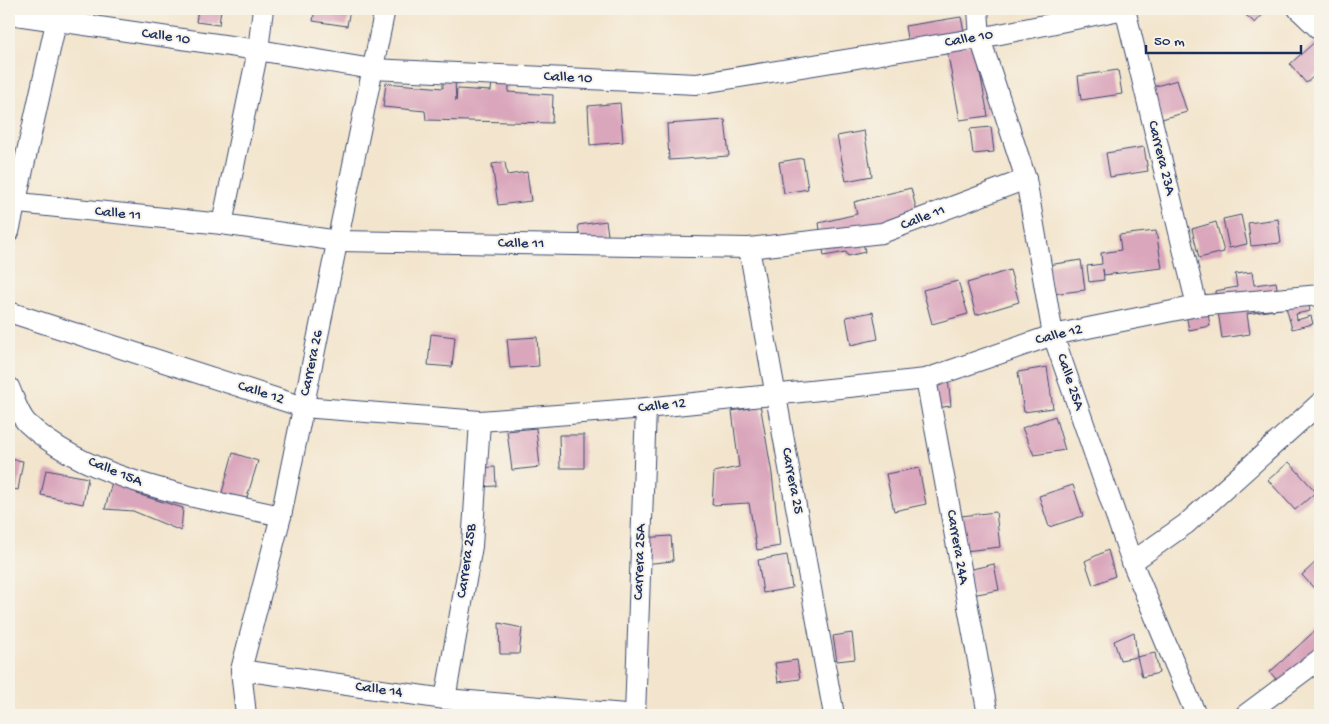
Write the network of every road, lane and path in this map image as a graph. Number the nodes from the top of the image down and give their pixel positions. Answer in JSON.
{"nodes":[{"id":1,"x":263,"y":9,"type":"edge"},
{"id":2,"x":385,"y":9,"type":"edge"},
{"id":3,"x":978,"y":9,"type":"edge"},
{"id":4,"x":1125,"y":9,"type":"edge"},
{"id":5,"x":1298,"y":9,"type":"edge"},
{"id":6,"x":9,"y":14,"type":"edge"},
{"id":7,"x":58,"y":15,"type":"edge"},
{"id":8,"x":1320,"y":30,"type":"edge"},
{"id":9,"x":980,"y":38,"type":"junction"},
{"id":10,"x":258,"y":50,"type":"junction"},
{"id":11,"x":372,"y":69,"type":"junction"},
{"id":12,"x":1026,"y":179,"type":"junction"},
{"id":13,"x":12,"y":203,"type":"edge"},
{"id":14,"x":222,"y":224,"type":"junction"},
{"id":15,"x":9,"y":232,"type":"edge"},
{"id":16,"x":338,"y":241,"type":"junction"},
{"id":17,"x":749,"y":248,"type":"junction"},
{"id":18,"x":1320,"y":295,"type":"edge"},
{"id":19,"x":1197,"y":306,"type":"junction"},
{"id":20,"x":9,"y":312,"type":"edge"},
{"id":21,"x":1053,"y":335,"type":"junction"},
{"id":22,"x":926,"y":378,"type":"junction"},
{"id":23,"x":9,"y":387,"type":"edge"},
{"id":24,"x":776,"y":394,"type":"junction"},
{"id":25,"x":1320,"y":403,"type":"edge"},
{"id":26,"x":303,"y":407,"type":"junction"},
{"id":27,"x":646,"y":408,"type":"junction"},
{"id":28,"x":480,"y":422,"type":"junction"},
{"id":29,"x":281,"y":516,"type":"junction"},
{"id":30,"x":1132,"y":562,"type":"junction"},
{"id":31,"x":1320,"y":659,"type":"edge"},
{"id":32,"x":240,"y":670,"type":"junction"},
{"id":33,"x":445,"y":699,"type":"junction"},
{"id":34,"x":246,"y":715,"type":"edge"},
{"id":35,"x":637,"y":715,"type":"edge"},
{"id":36,"x":834,"y":715,"type":"edge"},
{"id":37,"x":988,"y":715,"type":"edge"},
{"id":38,"x":1196,"y":715,"type":"edge"},
{"id":39,"x":1245,"y":715,"type":"edge"}],
"edges":[{"from":1,"to":10,"type":"street"},
{"from":2,"to":11,"type":"street","name":"Carrera 26"},
{"from":3,"to":9,"type":"street","name":"Calle 25A"},
{"from":4,"to":9,"type":"street","name":"Calle 10"},
{"from":4,"to":19,"type":"street","name":"Carrera 23A"},
{"from":5,"to":8,"type":"street"},
{"from":6,"to":7,"type":"street","name":"Calle 10"},
{"from":7,"to":10,"type":"street","name":"Calle 10"},
{"from":7,"to":13,"type":"street"},
{"from":9,"to":11,"type":"street","name":"Calle 10"},
{"from":9,"to":12,"type":"street","name":"Calle 25A"},
{"from":10,"to":11,"type":"street","name":"Calle 10"},
{"from":10,"to":14,"type":"street"},
{"from":11,"to":16,"type":"street","name":"Carrera 26"},
{"from":12,"to":17,"type":"street","name":"Calle 11"},
{"from":12,"to":21,"type":"street","name":"Calle 25A"},
{"from":13,"to":14,"type":"street","name":"Calle 11"},
{"from":13,"to":15,"type":"street"},
{"from":14,"to":16,"type":"street","name":"Calle 11"},
{"from":16,"to":17,"type":"street","name":"Calle 11"},
{"from":16,"to":26,"type":"street","name":"Carrera 26"},
{"from":17,"to":24,"type":"street","name":"Carrera 25"},
{"from":18,"to":19,"type":"street","name":"Calle 12"},
{"from":19,"to":21,"type":"street","name":"Calle 12"},
{"from":20,"to":26,"type":"street","name":"Calle 12"},
{"from":21,"to":22,"type":"street","name":"Calle 12"},
{"from":21,"to":30,"type":"street","name":"Calle 25A"},
{"from":22,"to":24,"type":"street","name":"Calle 12"},
{"from":22,"to":37,"type":"street","name":"Carrera 24A"},
{"from":23,"to":29,"type":"street","name":"Calle 15A"},
{"from":24,"to":27,"type":"street","name":"Calle 12"},
{"from":24,"to":36,"type":"street","name":"Carrera 25"},
{"from":25,"to":30,"type":"street"},
{"from":26,"to":28,"type":"street","name":"Calle 12"},
{"from":26,"to":29,"type":"street","name":"Carrera 26"},
{"from":27,"to":28,"type":"street","name":"Calle 12"},
{"from":27,"to":35,"type":"street","name":"Carrera 25A"},
{"from":28,"to":33,"type":"street","name":"Carrera 25B"},
{"from":29,"to":32,"type":"street","name":"Carrera 26"},
{"from":30,"to":38,"type":"street","name":"Calle 25A"},
{"from":31,"to":39,"type":"street"},
{"from":32,"to":33,"type":"street","name":"Calle 14"},
{"from":32,"to":34,"type":"street","name":"Carrera 26"},
{"from":33,"to":35,"type":"street","name":"Calle 14"}]}
